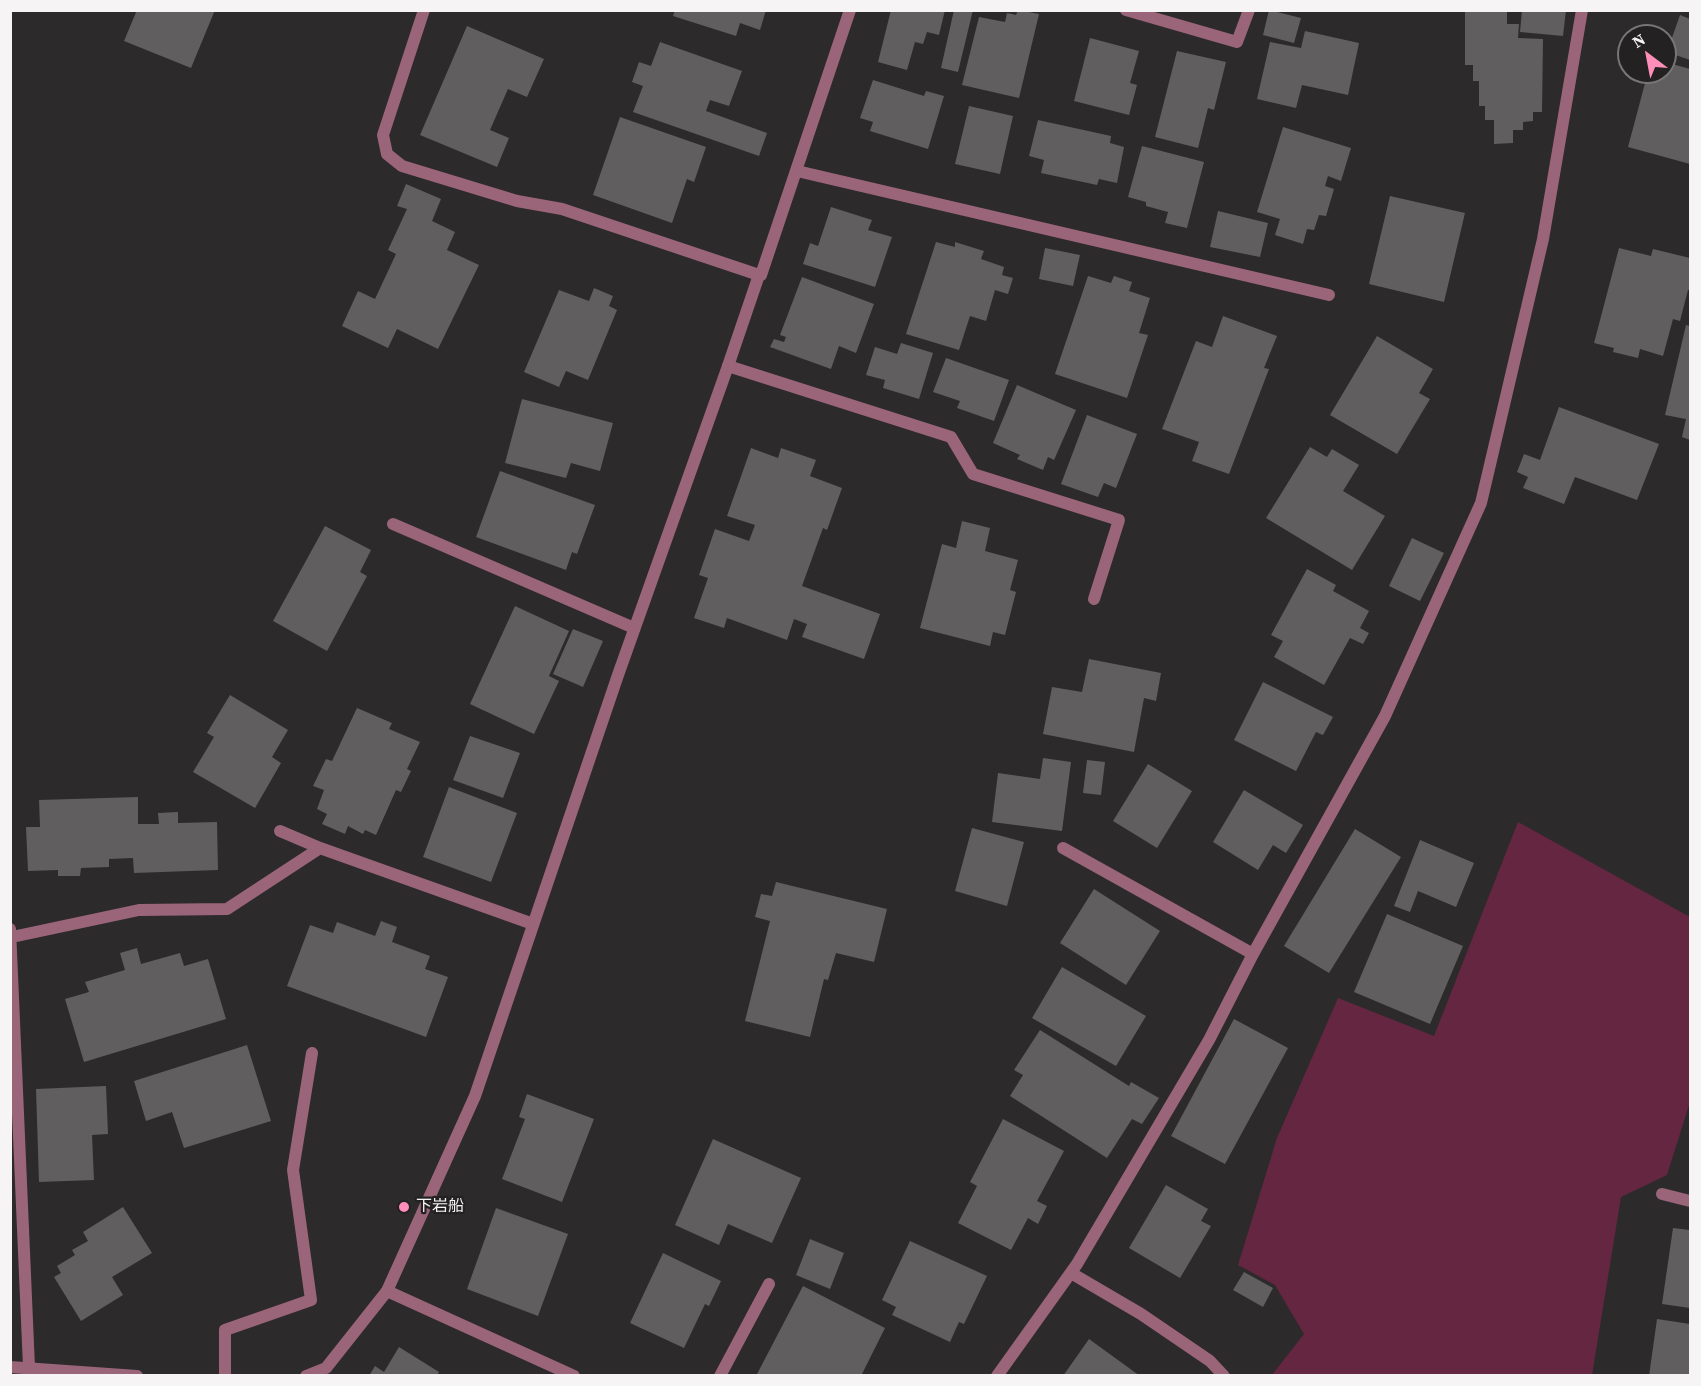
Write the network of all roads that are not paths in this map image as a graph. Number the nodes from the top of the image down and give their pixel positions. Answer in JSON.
{"nodes":[{"id":1,"x":424,"y":10,"type":"edge"},
{"id":2,"x":850,"y":10,"type":"edge"},
{"id":3,"x":1126,"y":10,"type":"edge"},
{"id":4,"x":1249,"y":10,"type":"edge"},
{"id":5,"x":1582,"y":10,"type":"edge"},
{"id":6,"x":797,"y":171,"type":"junction"},
{"id":7,"x":759,"y":275,"type":"junction"},
{"id":8,"x":1329,"y":295,"type":"dead end"},
{"id":9,"x":729,"y":366,"type":"junction"},
{"id":10,"x":393,"y":524,"type":"dead end"},
{"id":11,"x":1094,"y":599,"type":"dead end"},
{"id":12,"x":634,"y":628,"type":"junction"},
{"id":13,"x":280,"y":831,"type":"dead end"},
{"id":14,"x":320,"y":848,"type":"junction"},
{"id":15,"x":1063,"y":848,"type":"dead end"},
{"id":16,"x":533,"y":924,"type":"junction"},
{"id":17,"x":11,"y":933,"type":"edge"},
{"id":18,"x":1253,"y":954,"type":"junction"},
{"id":19,"x":312,"y":1053,"type":"dead end"},
{"id":20,"x":1662,"y":1194,"type":"dead end"},
{"id":21,"x":1690,"y":1201,"type":"edge"},
{"id":22,"x":1071,"y":1273,"type":"junction"},
{"id":23,"x":768,"y":1284,"type":"dead end"},
{"id":24,"x":387,"y":1291,"type":"junction"},
{"id":25,"x":10,"y":1367,"type":"edge"},
{"id":26,"x":29,"y":1367,"type":"junction"},
{"id":27,"x":137,"y":1376,"type":"edge"},
{"id":28,"x":225,"y":1376,"type":"edge"},
{"id":29,"x":306,"y":1376,"type":"edge"},
{"id":30,"x":574,"y":1376,"type":"edge"},
{"id":31,"x":720,"y":1376,"type":"edge"},
{"id":32,"x":998,"y":1376,"type":"edge"},
{"id":33,"x":1224,"y":1376,"type":"edge"}],
"edges":[{"from":1,"to":7,"type":"street"},
{"from":2,"to":6,"type":"street"},
{"from":3,"to":4,"type":"street"},
{"from":5,"to":18,"type":"street"},
{"from":6,"to":7,"type":"street"},
{"from":6,"to":8,"type":"street"},
{"from":7,"to":9,"type":"street"},
{"from":9,"to":11,"type":"street"},
{"from":9,"to":12,"type":"street"},
{"from":10,"to":12,"type":"street"},
{"from":12,"to":16,"type":"street"},
{"from":13,"to":14,"type":"street"},
{"from":14,"to":16,"type":"street"},
{"from":14,"to":17,"type":"street"},
{"from":15,"to":18,"type":"street"},
{"from":16,"to":24,"type":"street"},
{"from":17,"to":26,"type":"street"},
{"from":18,"to":22,"type":"street"},
{"from":19,"to":28,"type":"street"},
{"from":20,"to":21,"type":"street"},
{"from":22,"to":32,"type":"street"},
{"from":22,"to":33,"type":"street"},
{"from":23,"to":31,"type":"street"},
{"from":24,"to":29,"type":"street"},
{"from":24,"to":30,"type":"street"},
{"from":25,"to":26,"type":"street"},
{"from":26,"to":27,"type":"street"}]}
